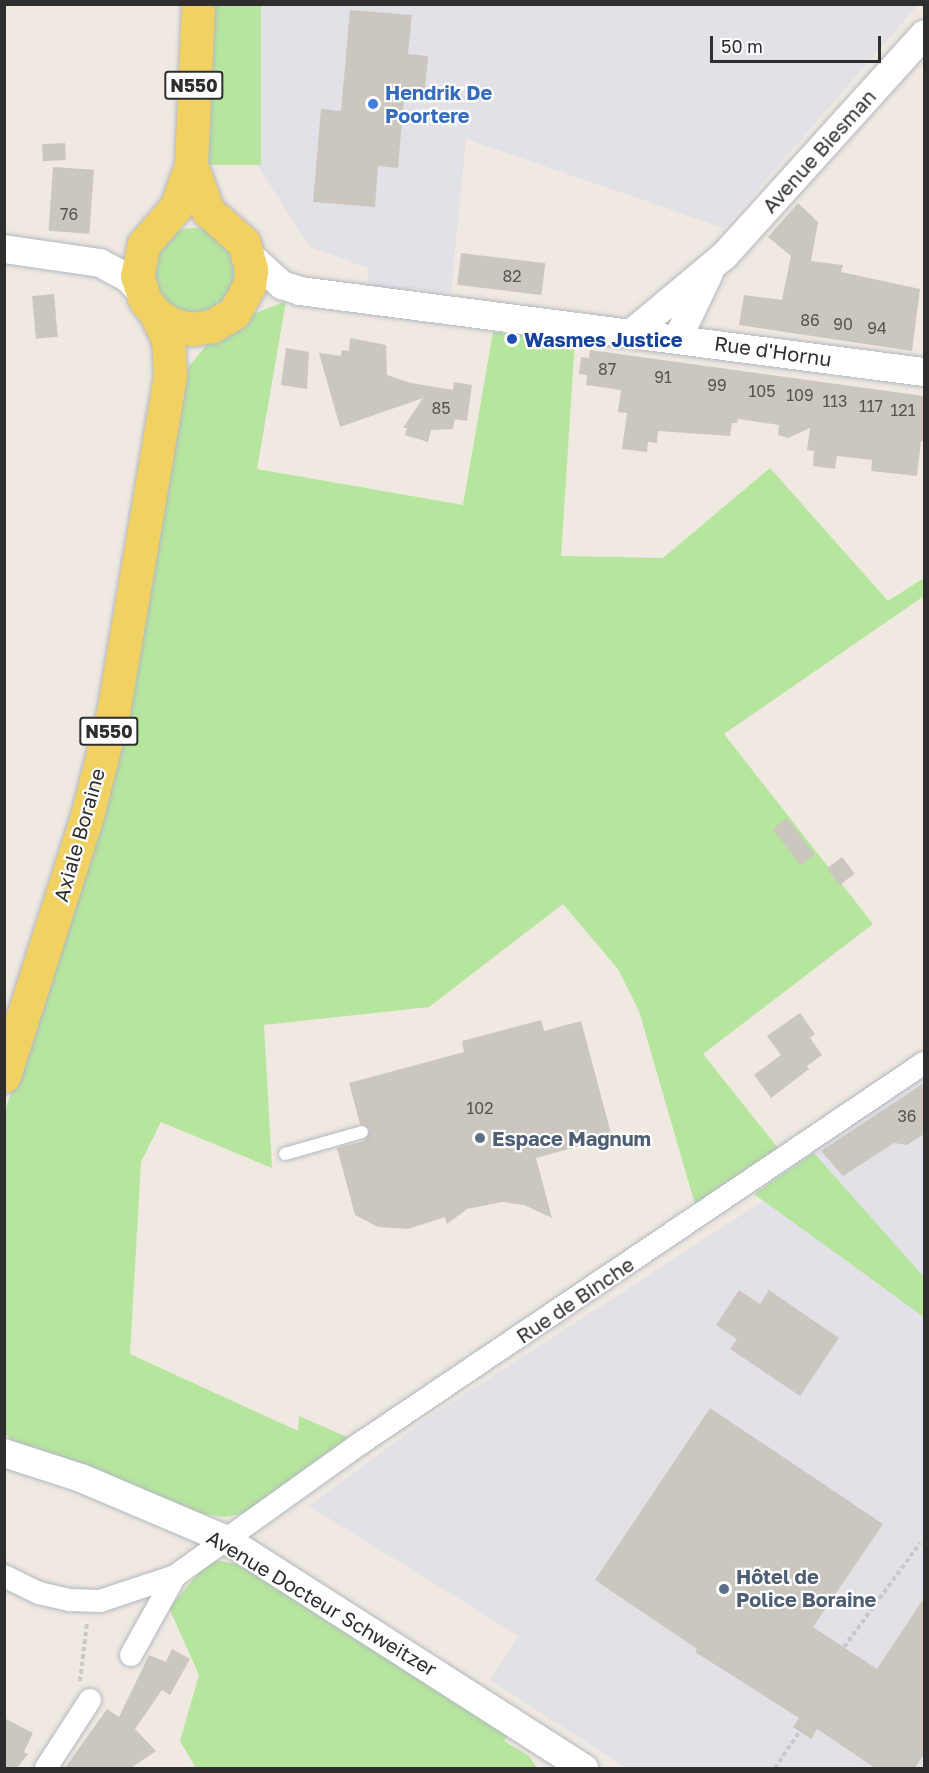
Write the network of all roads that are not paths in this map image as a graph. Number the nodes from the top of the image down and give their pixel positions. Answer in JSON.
{"nodes":[{"id":1,"x":198,"y":4,"type":"edge"},
{"id":2,"x":924,"y":35,"type":"edge"},
{"id":3,"x":191,"y":165,"type":"junction"},
{"id":4,"x":225,"y":223,"type":"junction"},
{"id":5,"x":154,"y":233,"type":"junction"},
{"id":6,"x":4,"y":249,"type":"edge"},
{"id":7,"x":249,"y":255,"type":"junction"},
{"id":8,"x":100,"y":263,"type":"junction"},
{"id":9,"x":713,"y":266,"type":"junction"},
{"id":10,"x":300,"y":291,"type":"junction"},
{"id":11,"x":149,"y":303,"type":"junction"},
{"id":12,"x":223,"y":319,"type":"junction"},
{"id":13,"x":633,"y":332,"type":"junction"},
{"id":14,"x":678,"y":338,"type":"junction"},
{"id":15,"x":924,"y":372,"type":"edge"},
{"id":16,"x":170,"y":376,"type":"junction"},
{"id":17,"x":924,"y":1063,"type":"edge"},
{"id":18,"x":4,"y":1076,"type":"edge"},
{"id":19,"x":362,"y":1132,"type":"dead end"},
{"id":20,"x":285,"y":1154,"type":"dead end"},
{"id":21,"x":7,"y":1452,"type":"edge"},
{"id":22,"x":227,"y":1540,"type":"junction"},
{"id":23,"x":4,"y":1576,"type":"edge"},
{"id":24,"x":175,"y":1576,"type":"junction"},
{"id":25,"x":131,"y":1655,"type":"dead end"},
{"id":26,"x":90,"y":1700,"type":"road end"},
{"id":27,"x":46,"y":1768,"type":"edge"},
{"id":28,"x":584,"y":1768,"type":"edge"}],
"edges":[{"from":1,"to":3,"type":"main road","number":"N550"},
{"from":2,"to":9,"type":"street","name":"Avenue Biesman"},
{"from":3,"to":4,"type":"main road","number":"N550"},
{"from":3,"to":5,"type":"main road","number":"N550"},
{"from":4,"to":5,"type":"main road"},
{"from":4,"to":7,"type":"main road","number":"N550"},
{"from":5,"to":8,"type":"street"},
{"from":5,"to":11,"type":"main road","number":"N550"},
{"from":6,"to":8,"type":"street"},
{"from":7,"to":10,"type":"street"},
{"from":7,"to":12,"type":"main road","number":"N550"},
{"from":8,"to":11,"type":"street"},
{"from":9,"to":13,"type":"street","name":"Avenue Biesman"},
{"from":9,"to":14,"type":"street","name":"Avenue Biesman"},
{"from":10,"to":12,"type":"street"},
{"from":10,"to":13,"type":"street","name":"Rue d'Hornu"},
{"from":11,"to":12,"type":"main road"},
{"from":11,"to":16,"type":"main road","number":"N550"},
{"from":12,"to":16,"type":"main road","number":"N550"},
{"from":13,"to":14,"type":"street","name":"Rue d'Hornu"},
{"from":14,"to":15,"type":"street","name":"Rue d'Hornu"},
{"from":16,"to":18,"type":"main road","name":"Axiale Boraine","number":"N550"},
{"from":17,"to":22,"type":"street","name":"Rue de Binche"},
{"from":19,"to":20,"type":"lane"},
{"from":21,"to":22,"type":"street","name":"Avenue Docteur Schweitzer"},
{"from":22,"to":24,"type":"street","name":"Rue de Binche"},
{"from":22,"to":28,"type":"street","name":"Avenue Docteur Schweitzer"},
{"from":23,"to":24,"type":"street"},
{"from":24,"to":25,"type":"street"},
{"from":26,"to":27,"type":"street"}]}
